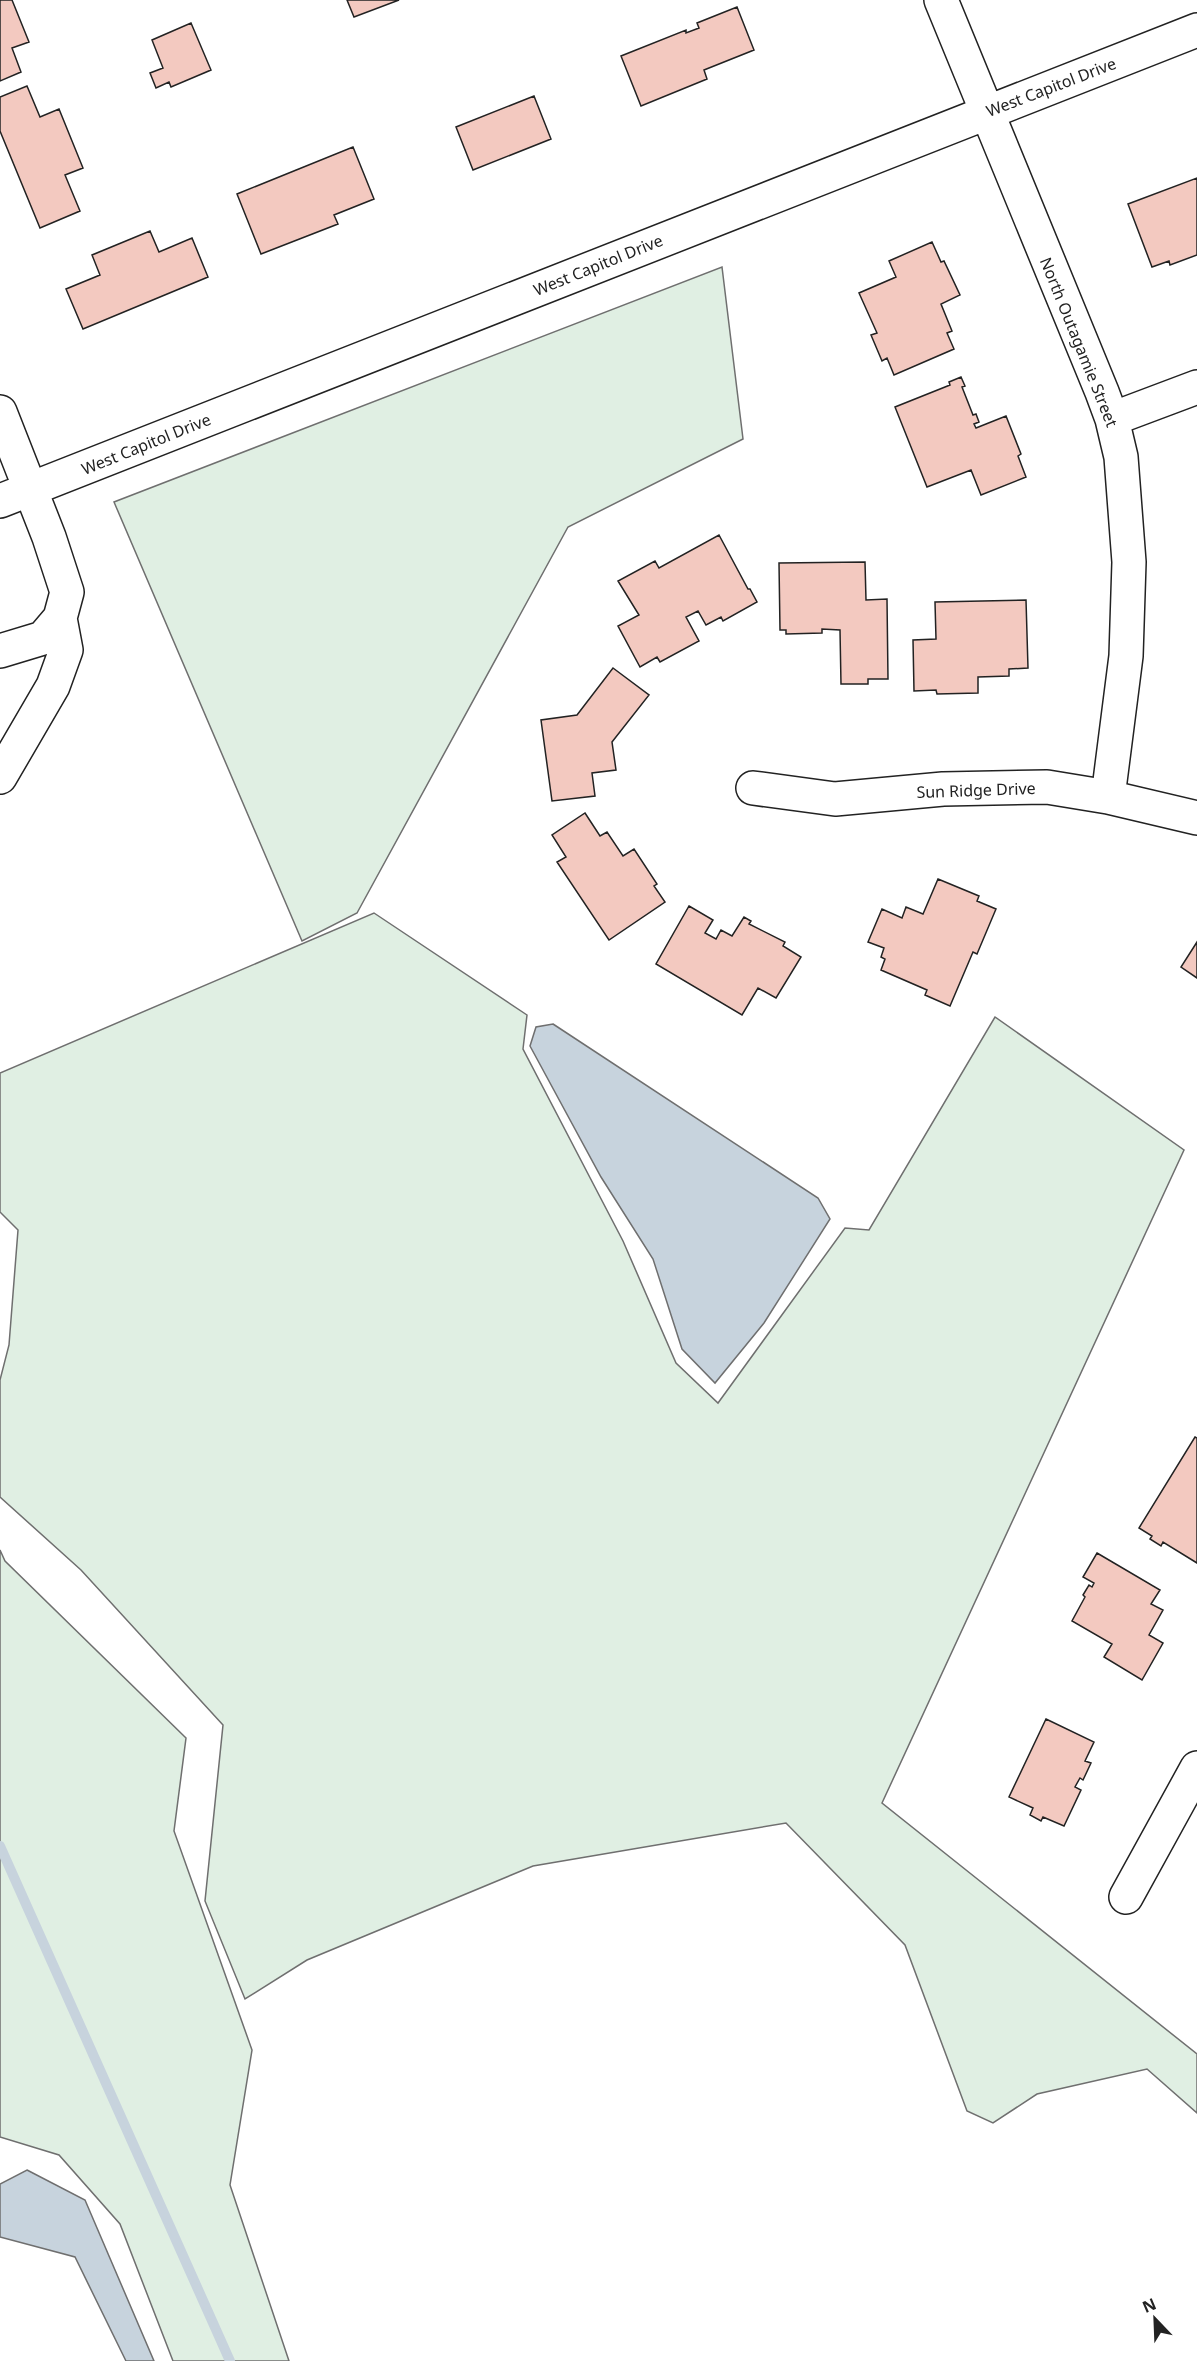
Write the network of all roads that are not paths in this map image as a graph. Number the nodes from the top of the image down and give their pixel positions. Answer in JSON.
{"nodes":[{"id":1,"x":941,"y":0,"type":"edge"},
{"id":2,"x":1197,"y":30,"type":"edge"},
{"id":3,"x":986,"y":112,"type":"junction"},
{"id":4,"x":1197,"y":387,"type":"edge"},
{"id":5,"x":0,"y":412,"type":"edge"},
{"id":6,"x":1112,"y":419,"type":"junction"},
{"id":7,"x":31,"y":489,"type":"junction"},
{"id":8,"x":0,"y":501,"type":"edge"},
{"id":9,"x":60,"y":618,"type":"junction"},
{"id":10,"x":0,"y":651,"type":"edge"},
{"id":11,"x":0,"y":777,"type":"edge"},
{"id":12,"x":753,"y":788,"type":"dead end"},
{"id":13,"x":1108,"y":798,"type":"junction"},
{"id":14,"x":1197,"y":818,"type":"edge"},
{"id":15,"x":1196,"y":1774,"type":"edge"},
{"id":16,"x":1126,"y":1897,"type":"dead end"}],
"edges":[{"from":1,"to":3,"type":"street","name":"North Outagamie Street"},
{"from":2,"to":3,"type":"street","name":"West Capitol Drive"},
{"from":3,"to":6,"type":"street","name":"North Outagamie Street"},
{"from":3,"to":7,"type":"street","name":"West Capitol Drive"},
{"from":4,"to":6,"type":"street"},
{"from":5,"to":7,"type":"street"},
{"from":6,"to":13,"type":"street","name":"North Outagamie Street"},
{"from":7,"to":8,"type":"street","name":"West Capitol Drive"},
{"from":7,"to":9,"type":"street"},
{"from":9,"to":10,"type":"street"},
{"from":9,"to":11,"type":"street"},
{"from":12,"to":13,"type":"street","name":"Sun Ridge Drive"},
{"from":13,"to":14,"type":"street","name":"Sun Ridge Drive"},
{"from":15,"to":16,"type":"street"}]}
